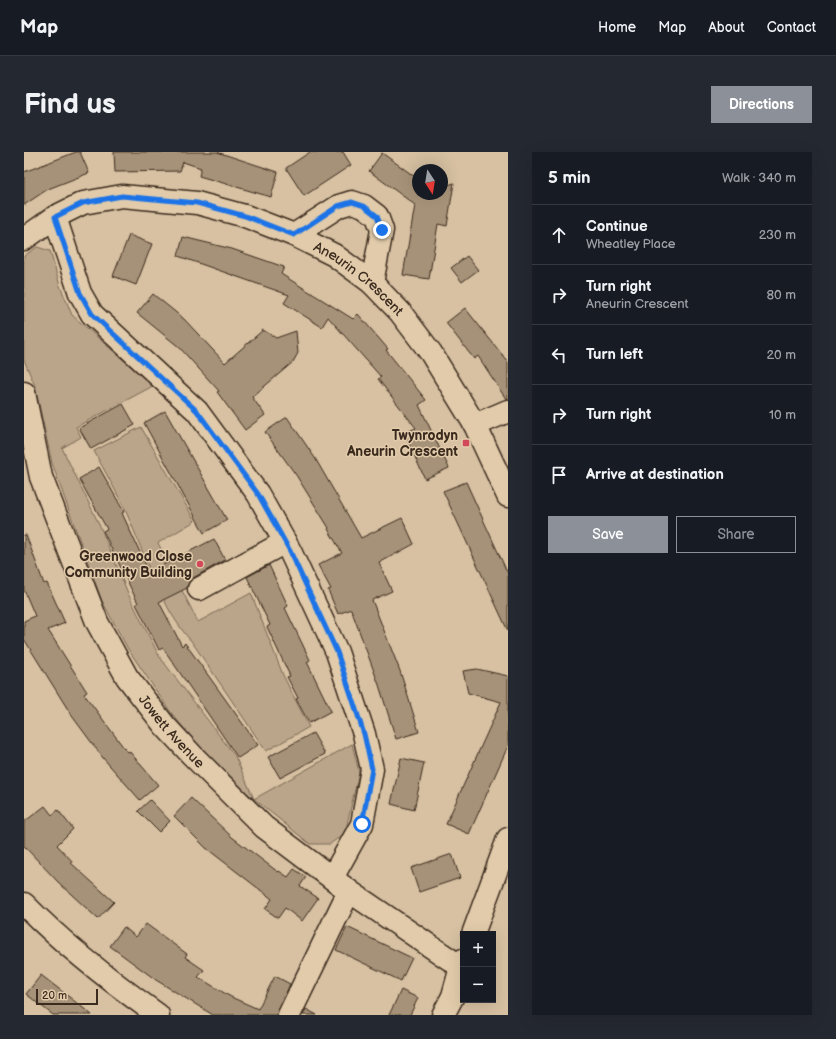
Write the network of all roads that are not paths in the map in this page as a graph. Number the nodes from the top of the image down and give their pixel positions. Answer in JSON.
{"nodes":[{"id":1,"x":55,"y":217,"type":"junction"},
{"id":2,"x":294,"y":235,"type":"junction"},
{"id":3,"x":24,"y":239,"type":"edge"},
{"id":4,"x":372,"y":283,"type":"junction"},
{"id":5,"x":24,"y":392,"type":"edge"},
{"id":6,"x":508,"y":411,"type":"edge"},
{"id":7,"x":475,"y":425,"type":"junction"},
{"id":8,"x":508,"y":496,"type":"edge"},
{"id":9,"x":285,"y":542,"type":"junction"},
{"id":10,"x":199,"y":589,"type":"dead end"},
{"id":11,"x":508,"y":839,"type":"edge"},
{"id":12,"x":340,"y":885,"type":"junction"},
{"id":13,"x":24,"y":904,"type":"edge"},
{"id":14,"x":474,"y":931,"type":"edge"},
{"id":15,"x":460,"y":963,"type":"edge"},
{"id":16,"x":462,"y":967,"type":"edge"},
{"id":17,"x":456,"y":1005,"type":"edge"},
{"id":18,"x":158,"y":1015,"type":"edge"},
{"id":19,"x":289,"y":1015,"type":"edge"},
{"id":20,"x":443,"y":1015,"type":"edge"}],
"edges":[{"from":1,"to":2,"type":"street","name":"Aneurin Crescent"},
{"from":1,"to":3,"type":"street","name":"Aneurin Crescent"},
{"from":1,"to":9,"type":"street"},
{"from":2,"to":4,"type":"street","name":"Aneurin Crescent"},
{"from":2,"to":4,"type":"street"},
{"from":4,"to":7,"type":"street","name":"Aneurin Crescent"},
{"from":5,"to":12,"type":"street","name":"Jowett Avenue"},
{"from":6,"to":7,"type":"street"},
{"from":7,"to":8,"type":"street","name":"Aneurin Crescent"},
{"from":9,"to":10,"type":"street"},
{"from":9,"to":12,"type":"street"},
{"from":11,"to":14,"type":"street"},
{"from":12,"to":15,"type":"street","name":"Jowett Avenue"},
{"from":12,"to":19,"type":"street"},
{"from":13,"to":18,"type":"street"},
{"from":16,"to":17,"type":"street"},
{"from":17,"to":20,"type":"street"}]}
